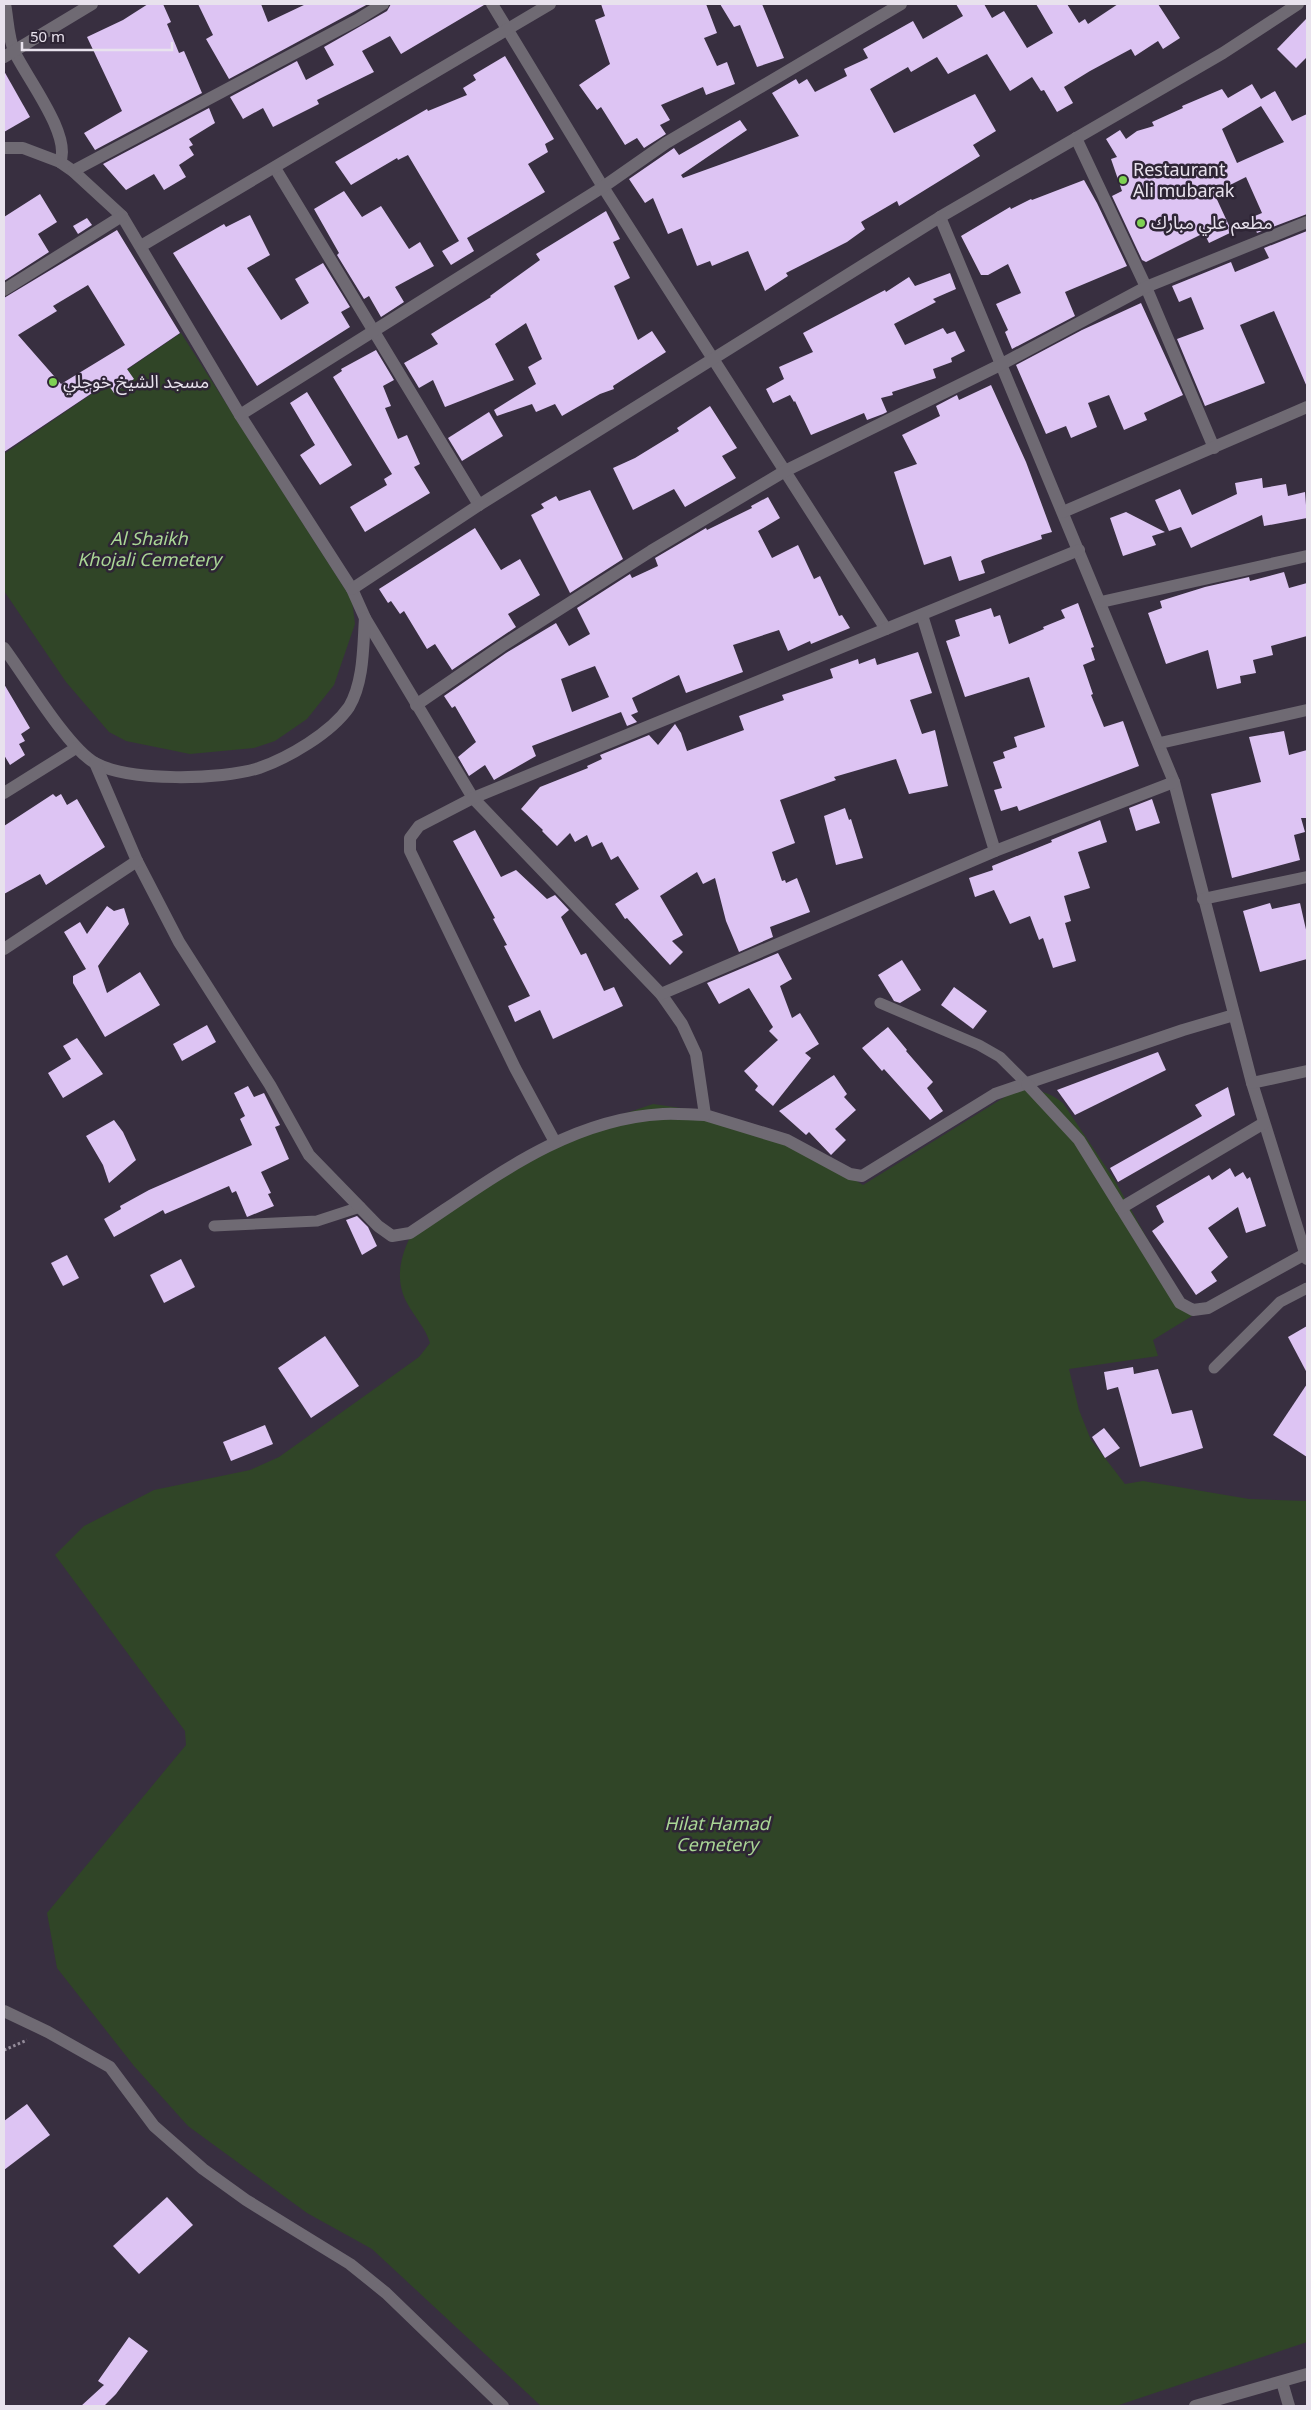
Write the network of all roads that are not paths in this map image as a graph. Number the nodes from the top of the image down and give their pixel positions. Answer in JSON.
{"nodes":[{"id":1,"x":5,"y":4,"type":"edge"},
{"id":2,"x":92,"y":4,"type":"edge"},
{"id":3,"x":383,"y":4,"type":"edge"},
{"id":4,"x":492,"y":4,"type":"edge"},
{"id":5,"x":550,"y":4,"type":"edge"},
{"id":6,"x":901,"y":4,"type":"edge"},
{"id":7,"x":1298,"y":4,"type":"edge"},
{"id":8,"x":508,"y":29,"type":"junction"},
{"id":9,"x":9,"y":54,"type":"edge"},
{"id":10,"x":1076,"y":138,"type":"junction"},
{"id":11,"x":4,"y":148,"type":"edge"},
{"id":12,"x":60,"y":162,"type":"junction"},
{"id":13,"x":275,"y":168,"type":"junction"},
{"id":14,"x":73,"y":171,"type":"junction"},
{"id":15,"x":603,"y":187,"type":"junction"},
{"id":16,"x":122,"y":216,"type":"junction"},
{"id":17,"x":940,"y":217,"type":"junction"},
{"id":18,"x":1307,"y":222,"type":"edge"},
{"id":19,"x":141,"y":246,"type":"junction"},
{"id":20,"x":1146,"y":287,"type":"junction"},
{"id":21,"x":4,"y":290,"type":"edge"},
{"id":22,"x":374,"y":332,"type":"junction"},
{"id":23,"x":713,"y":361,"type":"junction"},
{"id":24,"x":1000,"y":365,"type":"junction"},
{"id":25,"x":1307,"y":407,"type":"edge"},
{"id":26,"x":240,"y":415,"type":"junction"},
{"id":27,"x":1214,"y":448,"type":"junction"},
{"id":28,"x":784,"y":470,"type":"junction"},
{"id":29,"x":479,"y":505,"type":"junction"},
{"id":30,"x":1063,"y":512,"type":"junction"},
{"id":31,"x":1079,"y":550,"type":"junction"},
{"id":32,"x":1307,"y":556,"type":"edge"},
{"id":33,"x":352,"y":589,"type":"junction"},
{"id":34,"x":1101,"y":602,"type":"junction"},
{"id":35,"x":922,"y":615,"type":"junction"},
{"id":36,"x":365,"y":618,"type":"junction"},
{"id":37,"x":886,"y":630,"type":"junction"},
{"id":38,"x":4,"y":648,"type":"edge"},
{"id":39,"x":416,"y":705,"type":"junction"},
{"id":40,"x":1307,"y":710,"type":"edge"},
{"id":41,"x":1160,"y":743,"type":"junction"},
{"id":42,"x":76,"y":748,"type":"junction"},
{"id":43,"x":96,"y":763,"type":"junction"},
{"id":44,"x":1174,"y":782,"type":"junction"},
{"id":45,"x":4,"y":793,"type":"edge"},
{"id":46,"x":473,"y":798,"type":"junction"},
{"id":47,"x":995,"y":851,"type":"junction"},
{"id":48,"x":138,"y":861,"type":"junction"},
{"id":49,"x":1307,"y":877,"type":"edge"},
{"id":50,"x":1204,"y":899,"type":"junction"},
{"id":51,"x":4,"y":949,"type":"edge"},
{"id":52,"x":661,"y":994,"type":"junction"},
{"id":53,"x":880,"y":1003,"type":"dead end"},
{"id":54,"x":1234,"y":1015,"type":"junction"},
{"id":55,"x":1307,"y":1071,"type":"edge"},
{"id":56,"x":1252,"y":1083,"type":"junction"},
{"id":57,"x":1027,"y":1084,"type":"junction"},
{"id":58,"x":705,"y":1115,"type":"junction"},
{"id":59,"x":1264,"y":1123,"type":"junction"},
{"id":60,"x":555,"y":1142,"type":"junction"},
{"id":61,"x":360,"y":1208,"type":"junction"},
{"id":62,"x":1121,"y":1208,"type":"junction"},
{"id":63,"x":214,"y":1226,"type":"dead end"},
{"id":64,"x":1306,"y":1257,"type":"edge"},
{"id":65,"x":1307,"y":1288,"type":"edge"},
{"id":66,"x":1214,"y":1368,"type":"dead end"},
{"id":67,"x":4,"y":2012,"type":"edge"},
{"id":68,"x":1307,"y":2374,"type":"edge"},
{"id":69,"x":1282,"y":2382,"type":"junction"},
{"id":70,"x":504,"y":2406,"type":"edge"},
{"id":71,"x":1195,"y":2406,"type":"edge"},
{"id":72,"x":1289,"y":2406,"type":"edge"}],
"edges":[{"from":1,"to":9,"type":"street"},
{"from":2,"to":9,"type":"street"},
{"from":3,"to":14,"type":"street"},
{"from":4,"to":8,"type":"street"},
{"from":5,"to":8,"type":"street"},
{"from":6,"to":15,"type":"street"},
{"from":7,"to":10,"type":"street"},
{"from":8,"to":13,"type":"street"},
{"from":8,"to":15,"type":"street"},
{"from":9,"to":12,"type":"street"},
{"from":10,"to":17,"type":"street"},
{"from":10,"to":20,"type":"street"},
{"from":11,"to":12,"type":"street"},
{"from":12,"to":14,"type":"street"},
{"from":13,"to":19,"type":"street"},
{"from":13,"to":22,"type":"street"},
{"from":14,"to":16,"type":"street"},
{"from":15,"to":22,"type":"street"},
{"from":15,"to":23,"type":"street"},
{"from":16,"to":19,"type":"street"},
{"from":16,"to":21,"type":"street"},
{"from":17,"to":23,"type":"street"},
{"from":17,"to":24,"type":"street"},
{"from":18,"to":20,"type":"street"},
{"from":19,"to":26,"type":"street"},
{"from":20,"to":24,"type":"street"},
{"from":20,"to":27,"type":"street"},
{"from":22,"to":26,"type":"street"},
{"from":22,"to":29,"type":"street"},
{"from":23,"to":28,"type":"street"},
{"from":23,"to":29,"type":"street"},
{"from":24,"to":28,"type":"street"},
{"from":24,"to":30,"type":"street"},
{"from":25,"to":27,"type":"street"},
{"from":26,"to":33,"type":"street"},
{"from":27,"to":30,"type":"street"},
{"from":28,"to":37,"type":"street"},
{"from":28,"to":39,"type":"street"},
{"from":29,"to":33,"type":"street"},
{"from":30,"to":31,"type":"street"},
{"from":31,"to":34,"type":"street"},
{"from":31,"to":35,"type":"street"},
{"from":32,"to":34,"type":"street"},
{"from":33,"to":36,"type":"street"},
{"from":34,"to":41,"type":"street"},
{"from":35,"to":37,"type":"street"},
{"from":35,"to":47,"type":"street"},
{"from":36,"to":39,"type":"street"},
{"from":36,"to":43,"type":"street"},
{"from":37,"to":46,"type":"street"},
{"from":38,"to":42,"type":"street"},
{"from":39,"to":46,"type":"street"},
{"from":40,"to":41,"type":"street"},
{"from":41,"to":44,"type":"street"},
{"from":42,"to":43,"type":"street"},
{"from":42,"to":45,"type":"street"},
{"from":43,"to":48,"type":"street"},
{"from":44,"to":47,"type":"street"},
{"from":44,"to":50,"type":"street"},
{"from":46,"to":52,"type":"street"},
{"from":46,"to":60,"type":"street"},
{"from":47,"to":52,"type":"street"},
{"from":48,"to":51,"type":"street"},
{"from":48,"to":61,"type":"street"},
{"from":49,"to":50,"type":"street"},
{"from":50,"to":54,"type":"street"},
{"from":52,"to":58,"type":"street"},
{"from":53,"to":57,"type":"lane"},
{"from":54,"to":56,"type":"street"},
{"from":54,"to":57,"type":"street"},
{"from":55,"to":56,"type":"street"},
{"from":56,"to":59,"type":"street"},
{"from":57,"to":58,"type":"street"},
{"from":57,"to":62,"type":"street"},
{"from":58,"to":60,"type":"street"},
{"from":59,"to":62,"type":"street"},
{"from":59,"to":64,"type":"street"},
{"from":60,"to":61,"type":"street"},
{"from":61,"to":63,"type":"lane"},
{"from":62,"to":64,"type":"street"},
{"from":65,"to":66,"type":"lane"},
{"from":67,"to":70,"type":"street"},
{"from":68,"to":69,"type":"street"},
{"from":69,"to":71,"type":"street"},
{"from":69,"to":72,"type":"street"}]}
